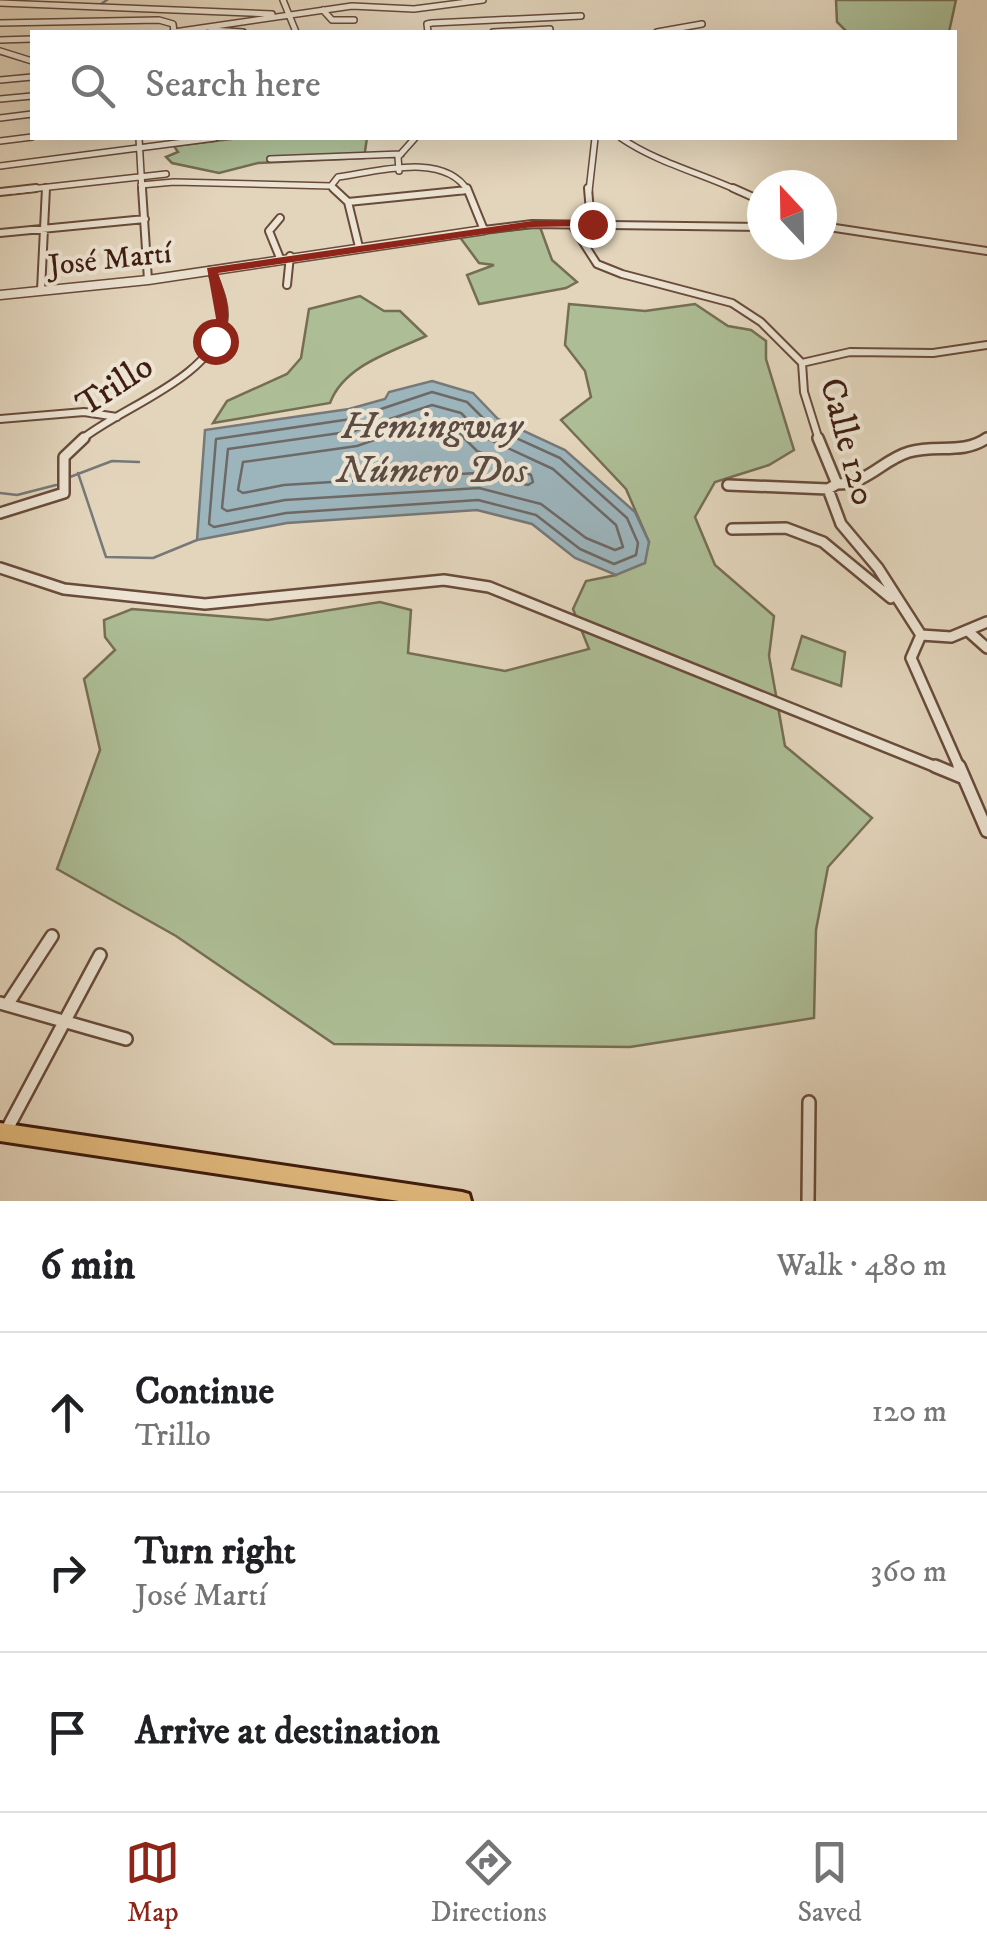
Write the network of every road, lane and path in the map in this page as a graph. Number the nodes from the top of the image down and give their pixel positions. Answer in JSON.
{"nodes":[{"id":1,"x":283,"y":0,"type":"edge"},
{"id":2,"x":482,"y":0,"type":"edge"},
{"id":3,"x":0,"y":3,"type":"edge"},
{"id":4,"x":354,"y":3,"type":"edge"},
{"id":5,"x":323,"y":10,"type":"junction"},
{"id":6,"x":290,"y":14,"type":"junction"},
{"id":7,"x":581,"y":16,"type":"dead end"},
{"id":8,"x":545,"y":18,"type":"junction"},
{"id":9,"x":354,"y":20,"type":"dead end"},
{"id":10,"x":485,"y":20,"type":"junction"},
{"id":11,"x":0,"y":23,"type":"edge"},
{"id":12,"x":702,"y":24,"type":"dead end"},
{"id":13,"x":174,"y":30,"type":"edge"},
{"id":14,"x":199,"y":30,"type":"edge"},
{"id":15,"x":295,"y":30,"type":"edge"},
{"id":16,"x":428,"y":30,"type":"edge"},
{"id":17,"x":490,"y":30,"type":"edge"},
{"id":18,"x":551,"y":30,"type":"edge"},
{"id":19,"x":668,"y":30,"type":"edge"},
{"id":20,"x":30,"y":39,"type":"edge"},
{"id":21,"x":0,"y":40,"type":"edge"},
{"id":22,"x":0,"y":51,"type":"edge"},
{"id":23,"x":30,"y":60,"type":"edge"},
{"id":24,"x":30,"y":78,"type":"edge"},
{"id":25,"x":0,"y":80,"type":"edge"},
{"id":26,"x":30,"y":96,"type":"edge"},
{"id":27,"x":0,"y":99,"type":"edge"},
{"id":28,"x":30,"y":114,"type":"edge"},
{"id":29,"x":0,"y":118,"type":"edge"},
{"id":30,"x":30,"y":137,"type":"edge"},
{"id":31,"x":139,"y":140,"type":"edge"},
{"id":32,"x":202,"y":140,"type":"edge"},
{"id":33,"x":413,"y":140,"type":"edge"},
{"id":34,"x":594,"y":140,"type":"edge"},
{"id":35,"x":625,"y":140,"type":"edge"},
{"id":36,"x":0,"y":141,"type":"edge"},
{"id":37,"x":140,"y":150,"type":"junction"},
{"id":38,"x":401,"y":154,"type":"junction"},
{"id":39,"x":270,"y":158,"type":"dead end"},
{"id":40,"x":0,"y":166,"type":"edge"},
{"id":41,"x":399,"y":170,"type":"junction"},
{"id":42,"x":166,"y":174,"type":"dead end"},
{"id":43,"x":141,"y":181,"type":"junction"},
{"id":44,"x":331,"y":186,"type":"junction"},
{"id":45,"x":46,"y":187,"type":"junction"},
{"id":46,"x":467,"y":190,"type":"junction"},
{"id":47,"x":0,"y":192,"type":"edge"},
{"id":48,"x":747,"y":195,"type":"edge"},
{"id":49,"x":348,"y":202,"type":"junction"},
{"id":50,"x":280,"y":218,"type":"dead end"},
{"id":51,"x":145,"y":219,"type":"junction"},
{"id":52,"x":592,"y":224,"type":"junction"},
{"id":53,"x":572,"y":225,"type":"junction"},
{"id":54,"x":747,"y":227,"type":"edge"},
{"id":55,"x":44,"y":228,"type":"junction"},
{"id":56,"x":837,"y":228,"type":"edge"},
{"id":57,"x":484,"y":230,"type":"junction"},
{"id":58,"x":0,"y":234,"type":"edge"},
{"id":59,"x":359,"y":247,"type":"junction"},
{"id":60,"x":987,"y":251,"type":"edge"},
{"id":61,"x":285,"y":257,"type":"junction"},
{"id":62,"x":211,"y":270,"type":"junction"},
{"id":63,"x":148,"y":280,"type":"junction"},
{"id":64,"x":287,"y":285,"type":"dead end"},
{"id":65,"x":41,"y":290,"type":"junction"},
{"id":66,"x":0,"y":295,"type":"edge"},
{"id":67,"x":987,"y":346,"type":"edge"},
{"id":68,"x":802,"y":364,"type":"junction"},
{"id":69,"x":117,"y":417,"type":"junction"},
{"id":70,"x":0,"y":419,"type":"edge"},
{"id":71,"x":987,"y":438,"type":"edge"},
{"id":72,"x":728,"y":485,"type":"dead end"},
{"id":73,"x":833,"y":487,"type":"junction"},
{"id":74,"x":0,"y":513,"type":"edge"},
{"id":75,"x":732,"y":529,"type":"dead end"},
{"id":76,"x":0,"y":568,"type":"edge"},
{"id":77,"x":896,"y":604,"type":"junction"},
{"id":78,"x":987,"y":622,"type":"edge"},
{"id":79,"x":969,"y":632,"type":"junction"},
{"id":80,"x":921,"y":635,"type":"junction"},
{"id":81,"x":987,"y":648,"type":"edge"},
{"id":82,"x":964,"y":778,"type":"junction"},
{"id":83,"x":987,"y":831,"type":"edge"},
{"id":84,"x":52,"y":936,"type":"dead end"},
{"id":85,"x":100,"y":956,"type":"dead end"},
{"id":86,"x":4,"y":1004,"type":"edge"},
{"id":87,"x":66,"y":1020,"type":"junction"},
{"id":88,"x":126,"y":1039,"type":"dead end"},
{"id":89,"x":809,"y":1102,"type":"dead end"},
{"id":90,"x":2,"y":1132,"type":"edge"},
{"id":91,"x":462,"y":1201,"type":"edge"},
{"id":92,"x":808,"y":1201,"type":"edge"}],
"edges":[{"from":1,"to":6,"type":"street"},
{"from":2,"to":4,"type":"street"},
{"from":3,"to":6,"type":"street"},
{"from":4,"to":5,"type":"street"},
{"from":5,"to":6,"type":"street"},
{"from":5,"to":9,"type":"street"},
{"from":6,"to":14,"type":"street"},
{"from":6,"to":15,"type":"street"},
{"from":7,"to":8,"type":"street"},
{"from":8,"to":10,"type":"street"},
{"from":8,"to":18,"type":"street"},
{"from":10,"to":16,"type":"street"},
{"from":10,"to":17,"type":"street"},
{"from":11,"to":13,"type":"street"},
{"from":12,"to":19,"type":"street"},
{"from":20,"to":21,"type":"street"},
{"from":22,"to":23,"type":"street"},
{"from":24,"to":25,"type":"street"},
{"from":26,"to":27,"type":"street"},
{"from":28,"to":29,"type":"street"},
{"from":30,"to":36,"type":"street"},
{"from":31,"to":37,"type":"street"},
{"from":32,"to":37,"type":"street"},
{"from":33,"to":38,"type":"street"},
{"from":34,"to":52,"type":"street"},
{"from":35,"to":48,"type":"street"},
{"from":37,"to":40,"type":"street"},
{"from":37,"to":43,"type":"street"},
{"from":38,"to":39,"type":"street"},
{"from":38,"to":41,"type":"street"},
{"from":41,"to":44,"type":"street"},
{"from":41,"to":46,"type":"street"},
{"from":42,"to":43,"type":"street"},
{"from":43,"to":44,"type":"street"},
{"from":43,"to":45,"type":"street"},
{"from":43,"to":51,"type":"street"},
{"from":44,"to":49,"type":"street"},
{"from":45,"to":47,"type":"street"},
{"from":45,"to":55,"type":"street"},
{"from":46,"to":49,"type":"street"},
{"from":46,"to":57,"type":"street"},
{"from":49,"to":59,"type":"street"},
{"from":50,"to":61,"type":"street"},
{"from":51,"to":55,"type":"street"},
{"from":51,"to":63,"type":"street"},
{"from":52,"to":53,"type":"street","name":"José Martí"},
{"from":52,"to":54,"type":"street","name":"José Martí"},
{"from":53,"to":57,"type":"street","name":"José Martí"},
{"from":53,"to":68,"type":"street","name":"Calle 120"},
{"from":55,"to":58,"type":"street"},
{"from":55,"to":65,"type":"street"},
{"from":56,"to":60,"type":"street"},
{"from":57,"to":59,"type":"street","name":"José Martí"},
{"from":59,"to":61,"type":"street","name":"José Martí"},
{"from":61,"to":62,"type":"street","name":"José Martí"},
{"from":61,"to":64,"type":"street"},
{"from":62,"to":63,"type":"street","name":"José Martí"},
{"from":62,"to":69,"type":"street","name":"Trillo"},
{"from":63,"to":65,"type":"street","name":"José Martí"},
{"from":65,"to":66,"type":"street","name":"José Martí"},
{"from":67,"to":68,"type":"street"},
{"from":68,"to":73,"type":"street","name":"Calle 120"},
{"from":69,"to":70,"type":"street"},
{"from":69,"to":74,"type":"street","name":"Trillo"},
{"from":71,"to":73,"type":"street"},
{"from":72,"to":73,"type":"street"},
{"from":73,"to":77,"type":"street","name":"Calle 120"},
{"from":75,"to":77,"type":"street"},
{"from":76,"to":82,"type":"street"},
{"from":77,"to":80,"type":"street","name":"Calle 120"},
{"from":78,"to":79,"type":"street"},
{"from":79,"to":80,"type":"street"},
{"from":79,"to":81,"type":"street"},
{"from":80,"to":82,"type":"street"},
{"from":82,"to":83,"type":"street"},
{"from":84,"to":86,"type":"street"},
{"from":85,"to":87,"type":"street"},
{"from":86,"to":87,"type":"street"},
{"from":87,"to":88,"type":"street"},
{"from":87,"to":90,"type":"street"},
{"from":89,"to":92,"type":"street"},
{"from":90,"to":91,"type":"main road"}]}
